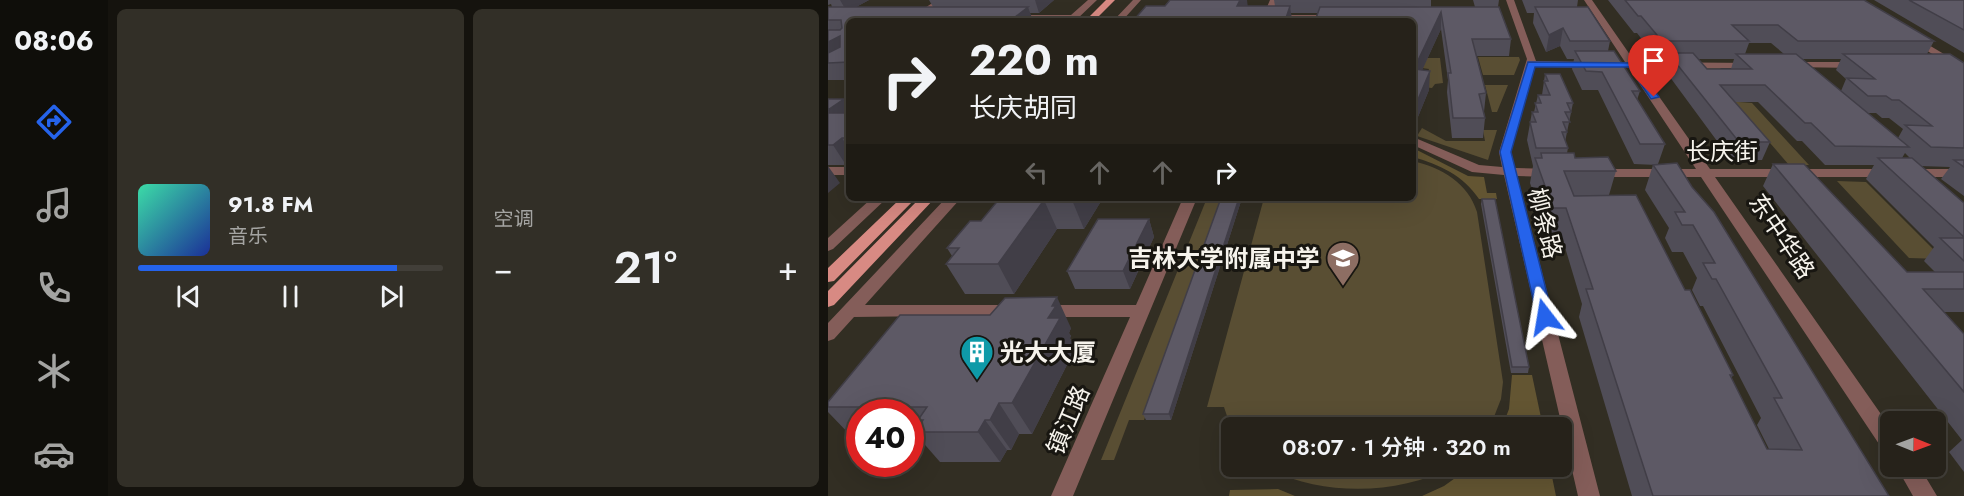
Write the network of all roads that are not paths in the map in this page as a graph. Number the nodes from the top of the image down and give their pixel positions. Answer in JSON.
{"nodes":[{"id":1,"x":943,"y":0,"type":"edge"},
{"id":2,"x":1093,"y":0,"type":"edge"},
{"id":3,"x":1111,"y":0,"type":"edge"},
{"id":4,"x":1121,"y":0,"type":"edge"},
{"id":5,"x":1137,"y":0,"type":"edge"},
{"id":6,"x":1274,"y":0,"type":"edge"},
{"id":7,"x":1510,"y":0,"type":"edge"},
{"id":8,"x":1588,"y":0,"type":"edge"},
{"id":9,"x":911,"y":18,"type":"edge"},
{"id":10,"x":1073,"y":18,"type":"edge"},
{"id":11,"x":1092,"y":18,"type":"edge"},
{"id":12,"x":1103,"y":18,"type":"edge"},
{"id":13,"x":1120,"y":18,"type":"edge"},
{"id":14,"x":1267,"y":18,"type":"edge"},
{"id":15,"x":1901,"y":31,"type":"edge"},
{"id":16,"x":1532,"y":64,"type":"junction"},
{"id":17,"x":1599,"y":65,"type":"edge"},
{"id":18,"x":1610,"y":65,"type":"edge"},
{"id":19,"x":1632,"y":65,"type":"junction"},
{"id":20,"x":1762,"y":65,"type":"edge"},
{"id":21,"x":1876,"y":65,"type":"edge"},
{"id":22,"x":1933,"y":65,"type":"edge"},
{"id":23,"x":1961,"y":67,"type":"edge"},
{"id":24,"x":1811,"y":80,"type":"edge"},
{"id":25,"x":1416,"y":142,"type":"edge"},
{"id":26,"x":1900,"y":158,"type":"edge"},
{"id":27,"x":828,"y":171,"type":"edge"},
{"id":28,"x":846,"y":171,"type":"edge"},
{"id":29,"x":1509,"y":172,"type":"junction"},
{"id":30,"x":1706,"y":173,"type":"junction"},
{"id":31,"x":1917,"y":173,"type":"junction"},
{"id":32,"x":1964,"y":173,"type":"edge"},
{"id":33,"x":1933,"y":187,"type":"edge"},
{"id":34,"x":877,"y":201,"type":"edge"},
{"id":35,"x":906,"y":201,"type":"edge"},
{"id":36,"x":925,"y":201,"type":"edge"},
{"id":37,"x":951,"y":201,"type":"edge"},
{"id":38,"x":1189,"y":201,"type":"edge"},
{"id":39,"x":828,"y":246,"type":"edge"},
{"id":40,"x":828,"y":277,"type":"edge"},
{"id":41,"x":828,"y":301,"type":"edge"},
{"id":42,"x":849,"y":311,"type":"junction"},
{"id":43,"x":1142,"y":311,"type":"junction"},
{"id":44,"x":828,"y":334,"type":"edge"},
{"id":45,"x":1880,"y":429,"type":"edge"},
{"id":46,"x":1913,"y":477,"type":"edge"},
{"id":47,"x":1062,"y":496,"type":"edge"},
{"id":48,"x":1589,"y":496,"type":"edge"},
{"id":49,"x":1926,"y":496,"type":"edge"}],
"edges":[{"from":1,"to":9,"type":"street"},
{"from":2,"to":10,"type":"street"},
{"from":3,"to":11,"type":"main road"},
{"from":4,"to":12,"type":"main road"},
{"from":5,"to":13,"type":"street"},
{"from":6,"to":14,"type":"street"},
{"from":7,"to":16,"type":"street"},
{"from":8,"to":19,"type":"street","name":"东中华路"},
{"from":15,"to":23,"type":"street"},
{"from":16,"to":17,"type":"street"},
{"from":16,"to":29,"type":"street","name":"柳条路"},
{"from":18,"to":19,"type":"street"},
{"from":19,"to":20,"type":"street"},
{"from":19,"to":30,"type":"street","name":"东中华路"},
{"from":21,"to":24,"type":"street"},
{"from":22,"to":23,"type":"street"},
{"from":25,"to":29,"type":"street","name":"长庆街"},
{"from":26,"to":31,"type":"street"},
{"from":27,"to":28,"type":"street"},
{"from":29,"to":30,"type":"street","name":"长庆街"},
{"from":29,"to":48,"type":"street","name":"柳条路"},
{"from":30,"to":31,"type":"street","name":"长庆街"},
{"from":30,"to":45,"type":"street","name":"东中华路"},
{"from":31,"to":32,"type":"street","name":"长庆街"},
{"from":31,"to":33,"type":"street"},
{"from":34,"to":39,"type":"street"},
{"from":35,"to":40,"type":"main road"},
{"from":36,"to":41,"type":"main road"},
{"from":37,"to":42,"type":"street"},
{"from":38,"to":43,"type":"street","name":"镇江路"},
{"from":42,"to":43,"type":"street"},
{"from":42,"to":44,"type":"street"},
{"from":43,"to":47,"type":"street","name":"镇江路"},
{"from":46,"to":49,"type":"street"}]}
